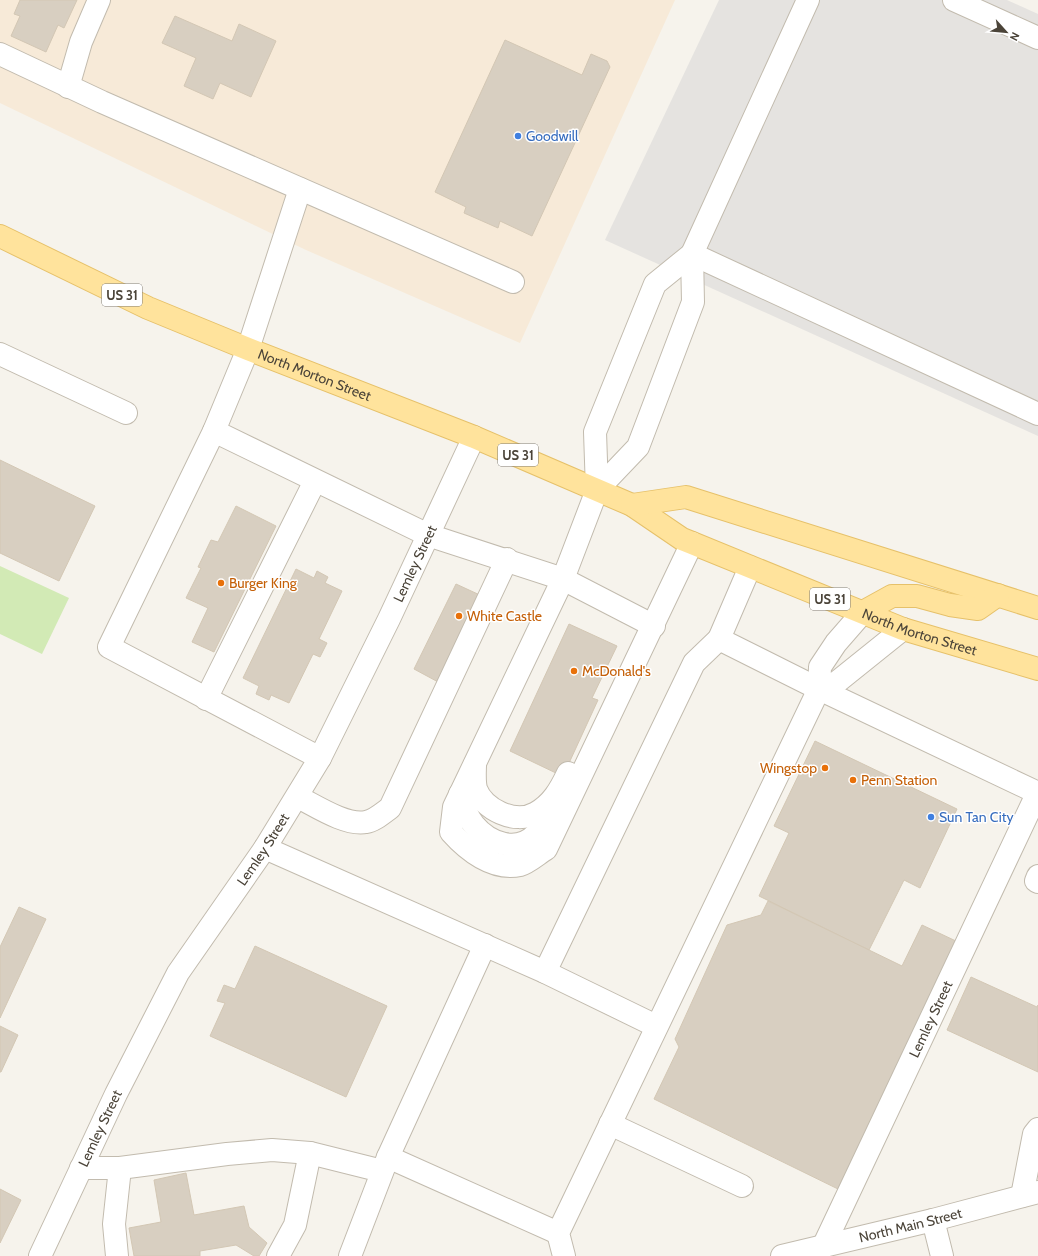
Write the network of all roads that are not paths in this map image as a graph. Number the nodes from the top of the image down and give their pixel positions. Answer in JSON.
{"nodes":[{"id":1,"x":99,"y":0,"type":"edge"},
{"id":2,"x":808,"y":0,"type":"edge"},
{"id":3,"x":954,"y":0,"type":"edge"},
{"id":4,"x":1038,"y":38,"type":"edge"},
{"id":5,"x":0,"y":54,"type":"edge"},
{"id":6,"x":68,"y":87,"type":"junction"},
{"id":7,"x":300,"y":189,"type":"junction"},
{"id":8,"x":0,"y":236,"type":"edge"},
{"id":9,"x":692,"y":254,"type":"junction"},
{"id":10,"x":513,"y":282,"type":"dead end"},
{"id":11,"x":248,"y":349,"type":"junction"},
{"id":12,"x":0,"y":354,"type":"edge"},
{"id":13,"x":126,"y":413,"type":"dead end"},
{"id":14,"x":1038,"y":414,"type":"edge"},
{"id":15,"x":214,"y":431,"type":"junction"},
{"id":16,"x":474,"y":437,"type":"junction"},
{"id":17,"x":315,"y":481,"type":"junction"},
{"id":18,"x":596,"y":490,"type":"junction"},
{"id":19,"x":632,"y":505,"type":"junction"},
{"id":20,"x":428,"y":535,"type":"junction"},
{"id":21,"x":692,"y":543,"type":"junction"},
{"id":22,"x":507,"y":559,"type":"junction"},
{"id":23,"x":750,"y":567,"type":"junction"},
{"id":24,"x":563,"y":579,"type":"junction"},
{"id":25,"x":998,"y":595,"type":"junction"},
{"id":26,"x":1038,"y":608,"type":"edge"},
{"id":27,"x":862,"y":612,"type":"junction"},
{"id":28,"x":903,"y":629,"type":"junction"},
{"id":29,"x":649,"y":635,"type":"junction"},
{"id":30,"x":719,"y":639,"type":"junction"},
{"id":31,"x":1038,"y":669,"type":"edge"},
{"id":32,"x":819,"y":689,"type":"junction"},
{"id":33,"x":206,"y":699,"type":"junction"},
{"id":34,"x":320,"y":758,"type":"junction"},
{"id":35,"x":475,"y":762,"type":"junction"},
{"id":36,"x":559,"y":792,"type":"junction"},
{"id":37,"x":1038,"y":793,"type":"edge"},
{"id":38,"x":460,"y":794,"type":"junction"},
{"id":39,"x":298,"y":797,"type":"junction"},
{"id":40,"x":265,"y":848,"type":"junction"},
{"id":41,"x":1038,"y":876,"type":"edge"},
{"id":42,"x":1038,"y":882,"type":"edge"},
{"id":43,"x":485,"y":945,"type":"junction"},
{"id":44,"x":544,"y":972,"type":"junction"},
{"id":45,"x":656,"y":1026,"type":"junction"},
{"id":46,"x":610,"y":1124,"type":"junction"},
{"id":47,"x":1038,"y":1129,"type":"edge"},
{"id":48,"x":310,"y":1153,"type":"junction"},
{"id":49,"x":385,"y":1164,"type":"junction"},
{"id":50,"x":81,"y":1168,"type":"junction"},
{"id":51,"x":120,"y":1168,"type":"junction"},
{"id":52,"x":742,"y":1186,"type":"dead end"},
{"id":53,"x":1030,"y":1194,"type":"edge"},
{"id":54,"x":933,"y":1220,"type":"junction"},
{"id":55,"x":558,"y":1233,"type":"junction"},
{"id":56,"x":823,"y":1247,"type":"junction"},
{"id":57,"x":40,"y":1256,"type":"edge"},
{"id":58,"x":117,"y":1256,"type":"edge"},
{"id":59,"x":278,"y":1256,"type":"edge"},
{"id":60,"x":350,"y":1256,"type":"edge"},
{"id":61,"x":564,"y":1256,"type":"edge"},
{"id":62,"x":782,"y":1256,"type":"edge"},
{"id":63,"x":942,"y":1256,"type":"edge"}],
"edges":[{"from":1,"to":6,"type":"street"},
{"from":2,"to":9,"type":"street"},
{"from":3,"to":4,"type":"street"},
{"from":5,"to":6,"type":"street"},
{"from":6,"to":7,"type":"street"},
{"from":7,"to":10,"type":"street"},
{"from":7,"to":11,"type":"street"},
{"from":8,"to":11,"type":"main road","name":"North Morton Street","number":"US 31"},
{"from":9,"to":14,"type":"street"},
{"from":9,"to":18,"type":"street"},
{"from":9,"to":18,"type":"street"},
{"from":11,"to":15,"type":"street"},
{"from":11,"to":16,"type":"main road","name":"North Morton Street","number":"US 31"},
{"from":12,"to":13,"type":"street"},
{"from":15,"to":17,"type":"street"},
{"from":15,"to":33,"type":"street"},
{"from":16,"to":18,"type":"main road","name":"North Morton Street","number":"US 31"},
{"from":16,"to":20,"type":"street","name":"Lemley Street"},
{"from":17,"to":20,"type":"street"},
{"from":17,"to":33,"type":"street"},
{"from":18,"to":19,"type":"main road","name":"North Morton Street","number":"US 31"},
{"from":18,"to":24,"type":"street"},
{"from":19,"to":21,"type":"main road","name":"North Morton Street","number":"US 31"},
{"from":19,"to":25,"type":"main road"},
{"from":20,"to":22,"type":"street"},
{"from":20,"to":34,"type":"street","name":"Lemley Street"},
{"from":21,"to":23,"type":"main road","name":"North Morton Street","number":"US 31"},
{"from":21,"to":29,"type":"street"},
{"from":22,"to":24,"type":"street"},
{"from":22,"to":39,"type":"street"},
{"from":23,"to":27,"type":"main road","name":"North Morton Street","number":"US 31"},
{"from":23,"to":30,"type":"street"},
{"from":24,"to":29,"type":"street"},
{"from":24,"to":35,"type":"street"},
{"from":25,"to":26,"type":"main road"},
{"from":25,"to":27,"type":"main road"},
{"from":27,"to":28,"type":"main road","name":"North Morton Street","number":"US 31"},
{"from":27,"to":32,"type":"street"},
{"from":28,"to":31,"type":"main road","name":"North Morton Street","number":"US 31"},
{"from":28,"to":32,"type":"street"},
{"from":29,"to":36,"type":"street"},
{"from":29,"to":38,"type":"street"},
{"from":30,"to":32,"type":"street"},
{"from":30,"to":44,"type":"street"},
{"from":32,"to":37,"type":"street"},
{"from":32,"to":45,"type":"street"},
{"from":33,"to":34,"type":"street"},
{"from":34,"to":39,"type":"street","name":"Lemley Street"},
{"from":35,"to":36,"type":"street"},
{"from":35,"to":38,"type":"street"},
{"from":36,"to":38,"type":"street"},
{"from":37,"to":56,"type":"street","name":"Lemley Street"},
{"from":39,"to":40,"type":"street","name":"Lemley Street"},
{"from":40,"to":43,"type":"street"},
{"from":40,"to":50,"type":"street","name":"Lemley Street"},
{"from":41,"to":42,"type":"street"},
{"from":43,"to":44,"type":"street"},
{"from":43,"to":49,"type":"street"},
{"from":44,"to":45,"type":"street"},
{"from":45,"to":46,"type":"street"},
{"from":46,"to":52,"type":"street"},
{"from":46,"to":55,"type":"street"},
{"from":47,"to":53,"type":"street"},
{"from":48,"to":49,"type":"street"},
{"from":48,"to":51,"type":"street"},
{"from":48,"to":59,"type":"street"},
{"from":49,"to":55,"type":"street"},
{"from":49,"to":60,"type":"street"},
{"from":50,"to":51,"type":"street"},
{"from":50,"to":57,"type":"street","name":"Lemley Street"},
{"from":51,"to":58,"type":"street"},
{"from":53,"to":54,"type":"street","name":"North Main Street"},
{"from":54,"to":56,"type":"street","name":"North Main Street"},
{"from":54,"to":63,"type":"street"},
{"from":55,"to":61,"type":"street"},
{"from":56,"to":62,"type":"street","name":"North Main Street"}]}
